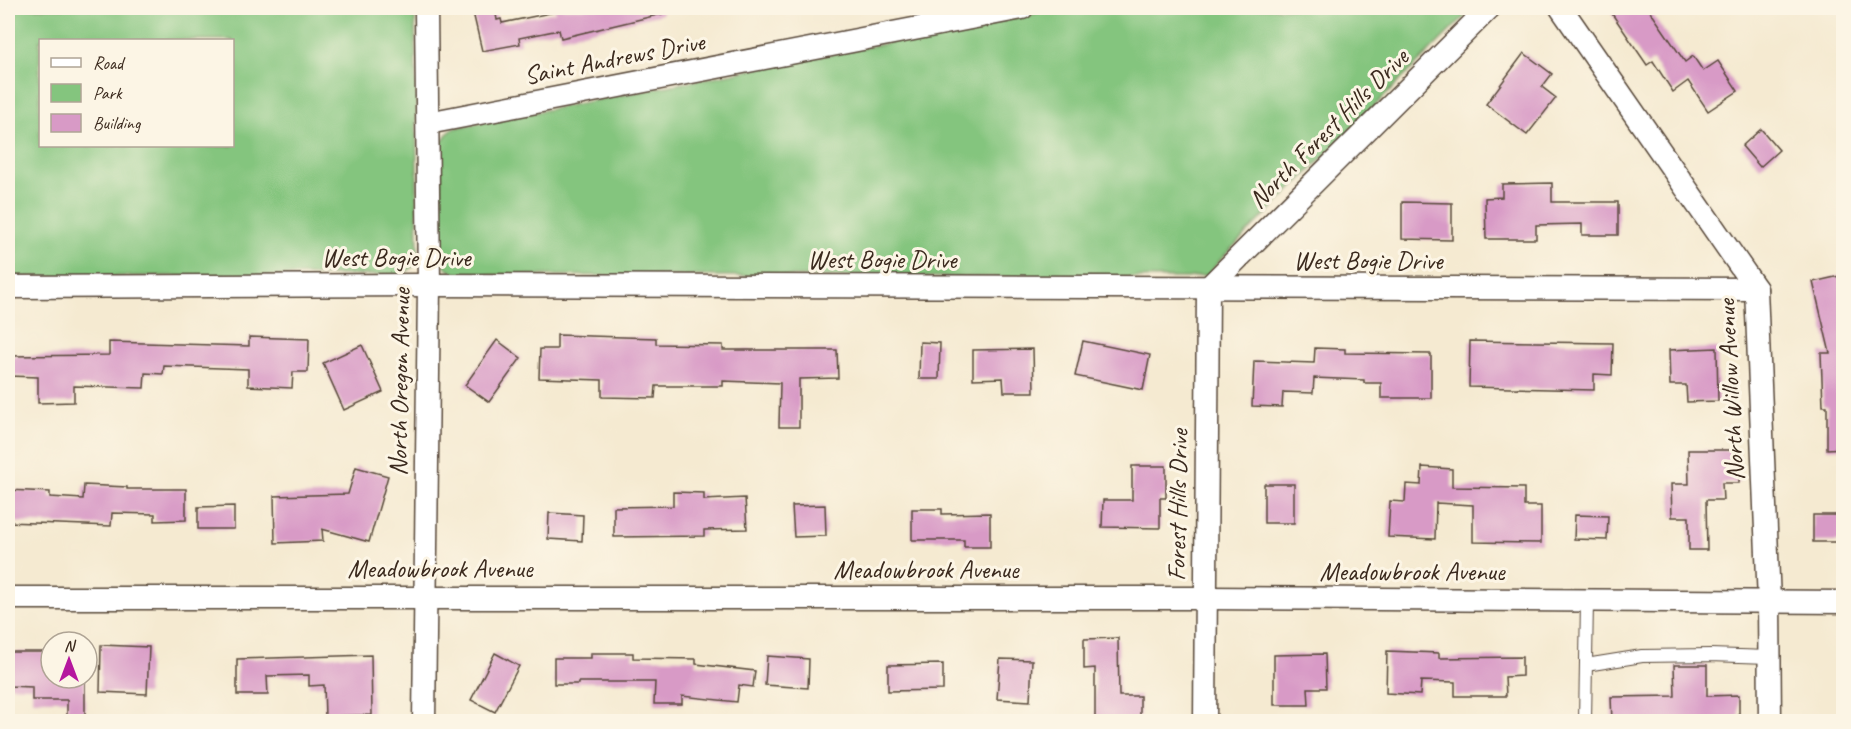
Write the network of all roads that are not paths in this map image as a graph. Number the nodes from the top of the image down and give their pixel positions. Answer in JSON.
{"nodes":[{"id":1,"x":426,"y":8,"type":"edge"},
{"id":2,"x":1022,"y":8,"type":"edge"},
{"id":3,"x":1489,"y":8,"type":"edge"},
{"id":4,"x":1561,"y":8,"type":"edge"},
{"id":5,"x":428,"y":123,"type":"junction"},
{"id":6,"x":429,"y":285,"type":"junction"},
{"id":7,"x":8,"y":287,"type":"edge"},
{"id":8,"x":1208,"y":288,"type":"junction"},
{"id":9,"x":1756,"y":289,"type":"junction"},
{"id":10,"x":425,"y":597,"type":"junction"},
{"id":11,"x":8,"y":598,"type":"edge"},
{"id":12,"x":1205,"y":598,"type":"junction"},
{"id":13,"x":1587,"y":601,"type":"junction"},
{"id":14,"x":1769,"y":602,"type":"junction"},
{"id":15,"x":1844,"y":603,"type":"edge"},
{"id":16,"x":1769,"y":657,"type":"junction"},
{"id":17,"x":1586,"y":665,"type":"junction"},
{"id":18,"x":424,"y":722,"type":"edge"},
{"id":19,"x":1205,"y":722,"type":"edge"},
{"id":20,"x":1585,"y":722,"type":"edge"},
{"id":21,"x":1770,"y":722,"type":"edge"}],
"edges":[{"from":1,"to":5,"type":"street","name":"North Oregon Avenue"},
{"from":2,"to":5,"type":"street","name":"Saint Andrews Drive"},
{"from":3,"to":8,"type":"street","name":"North Forest Hills Drive"},
{"from":4,"to":9,"type":"street","name":"North Willow Avenue"},
{"from":5,"to":6,"type":"street","name":"North Oregon Avenue"},
{"from":6,"to":7,"type":"street","name":"West Bogie Drive"},
{"from":6,"to":8,"type":"street","name":"West Bogie Drive"},
{"from":6,"to":10,"type":"street","name":"North Oregon Avenue"},
{"from":8,"to":9,"type":"street","name":"West Bogie Drive"},
{"from":8,"to":12,"type":"street","name":"Forest Hills Drive"},
{"from":9,"to":14,"type":"street","name":"North Willow Avenue"},
{"from":10,"to":11,"type":"street","name":"Meadowbrook Avenue"},
{"from":10,"to":12,"type":"street","name":"Meadowbrook Avenue"},
{"from":10,"to":18,"type":"street","name":"North Oregon Avenue"},
{"from":12,"to":13,"type":"street","name":"Meadowbrook Avenue"},
{"from":12,"to":19,"type":"street","name":"Forest Hills Drive"},
{"from":13,"to":14,"type":"street","name":"Meadowbrook Avenue"},
{"from":13,"to":17,"type":"lane"},
{"from":14,"to":15,"type":"street","name":"Meadowbrook Avenue"},
{"from":14,"to":16,"type":"street","name":"North Willow Avenue"},
{"from":16,"to":17,"type":"lane"},
{"from":16,"to":21,"type":"street","name":"North Willow Avenue"},
{"from":17,"to":20,"type":"lane"}]}
